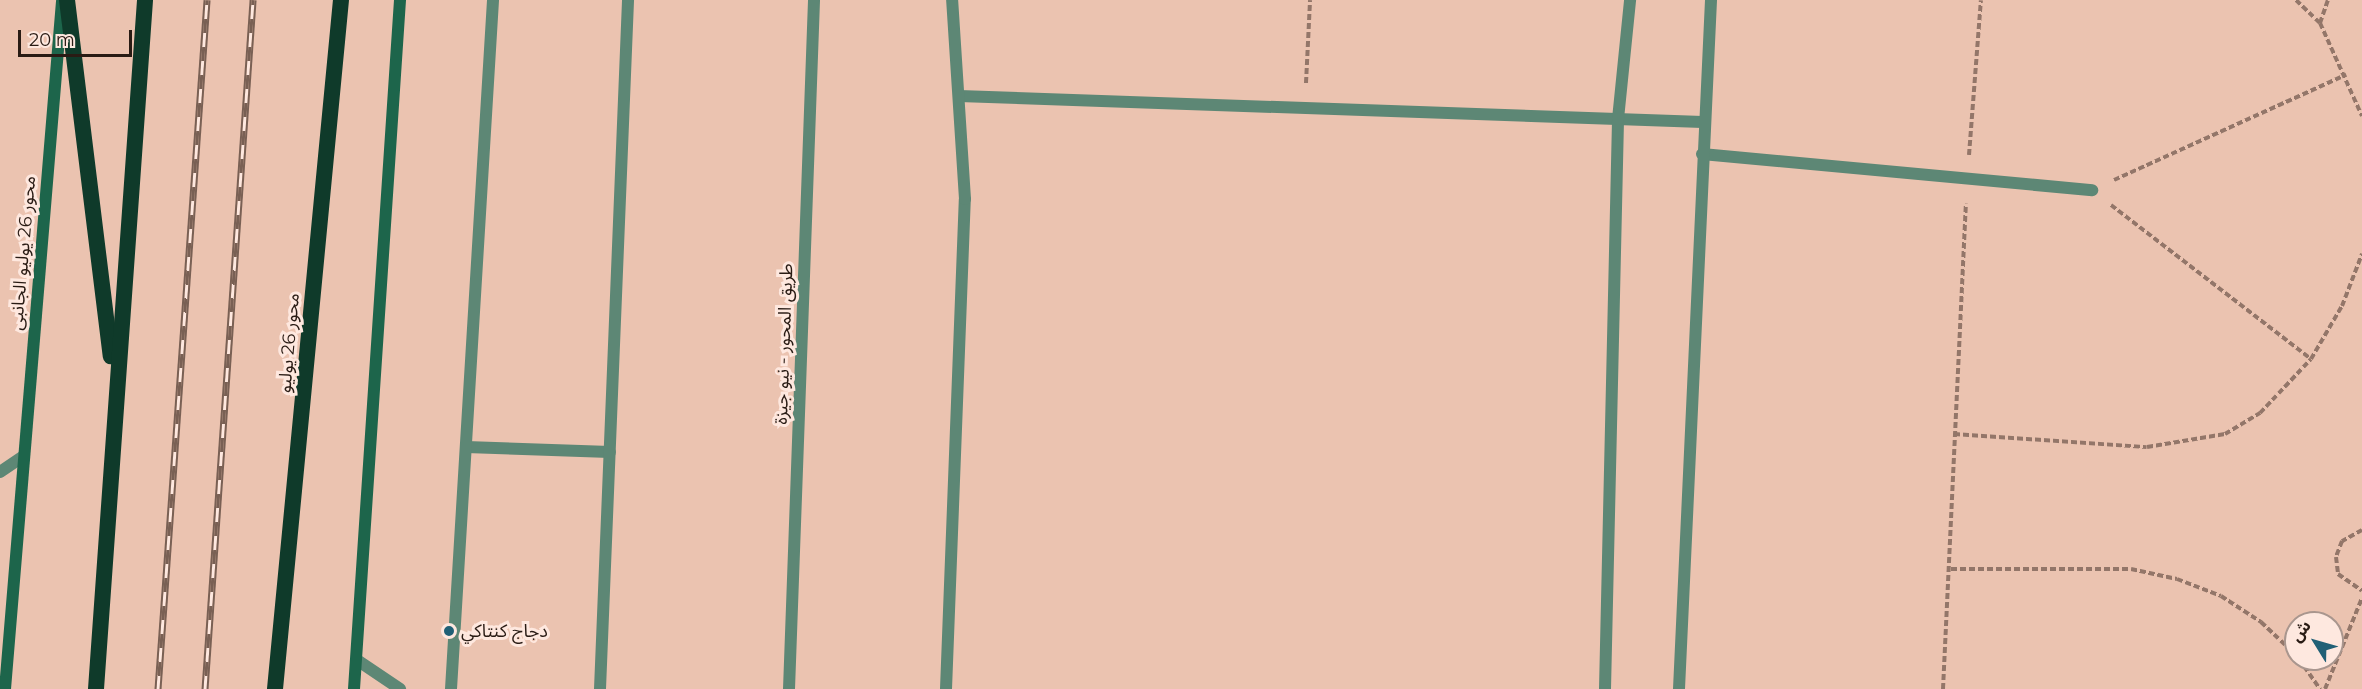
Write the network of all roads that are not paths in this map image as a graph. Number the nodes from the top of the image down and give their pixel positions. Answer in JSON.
{"nodes":[{"id":1,"x":62,"y":0,"type":"edge"},
{"id":2,"x":67,"y":0,"type":"edge"},
{"id":3,"x":146,"y":0,"type":"edge"},
{"id":4,"x":341,"y":0,"type":"edge"},
{"id":5,"x":400,"y":0,"type":"edge"},
{"id":6,"x":494,"y":0,"type":"edge"},
{"id":7,"x":628,"y":0,"type":"edge"},
{"id":8,"x":814,"y":0,"type":"edge"},
{"id":9,"x":952,"y":0,"type":"edge"},
{"id":10,"x":1630,"y":0,"type":"edge"},
{"id":11,"x":1711,"y":0,"type":"edge"},
{"id":12,"x":959,"y":96,"type":"junction"},
{"id":13,"x":1618,"y":119,"type":"junction"},
{"id":14,"x":1703,"y":122,"type":"junction"},
{"id":15,"x":1702,"y":154,"type":"junction"},
{"id":16,"x":2092,"y":190,"type":"road end"},
{"id":17,"x":116,"y":393,"type":"junction"},
{"id":18,"x":466,"y":447,"type":"junction"},
{"id":19,"x":610,"y":452,"type":"junction"},
{"id":20,"x":24,"y":456,"type":"junction"},
{"id":21,"x":0,"y":472,"type":"edge"},
{"id":22,"x":357,"y":660,"type":"junction"},
{"id":23,"x":5,"y":689,"type":"edge"},
{"id":24,"x":96,"y":689,"type":"edge"},
{"id":25,"x":275,"y":689,"type":"edge"},
{"id":26,"x":354,"y":689,"type":"edge"},
{"id":27,"x":400,"y":689,"type":"edge"},
{"id":28,"x":451,"y":689,"type":"edge"},
{"id":29,"x":600,"y":689,"type":"edge"},
{"id":30,"x":789,"y":689,"type":"edge"},
{"id":31,"x":946,"y":689,"type":"edge"},
{"id":32,"x":1605,"y":689,"type":"edge"},
{"id":33,"x":1678,"y":689,"type":"edge"}],
"edges":[{"from":1,"to":20,"type":"main road","name":"محور 26 يوليو الجانبى"},
{"from":2,"to":17,"type":"highway"},
{"from":3,"to":17,"type":"highway"},
{"from":4,"to":25,"type":"highway","name":"محور 26 يوليو"},
{"from":5,"to":22,"type":"main road"},
{"from":6,"to":18,"type":"street"},
{"from":7,"to":19,"type":"street"},
{"from":8,"to":30,"type":"street","name":"طريق المحور - نيو جيزة"},
{"from":9,"to":12,"type":"street"},
{"from":10,"to":13,"type":"street"},
{"from":11,"to":14,"type":"street"},
{"from":12,"to":13,"type":"street"},
{"from":12,"to":31,"type":"street"},
{"from":13,"to":14,"type":"street"},
{"from":13,"to":32,"type":"street"},
{"from":14,"to":15,"type":"street"},
{"from":15,"to":16,"type":"street"},
{"from":15,"to":33,"type":"street"},
{"from":17,"to":24,"type":"highway"},
{"from":18,"to":19,"type":"street"},
{"from":18,"to":28,"type":"street"},
{"from":19,"to":29,"type":"street"},
{"from":20,"to":21,"type":"street"},
{"from":20,"to":23,"type":"main road","name":"محور 26 يوليو الجانبى"},
{"from":22,"to":26,"type":"main road"},
{"from":22,"to":27,"type":"street"}]}
